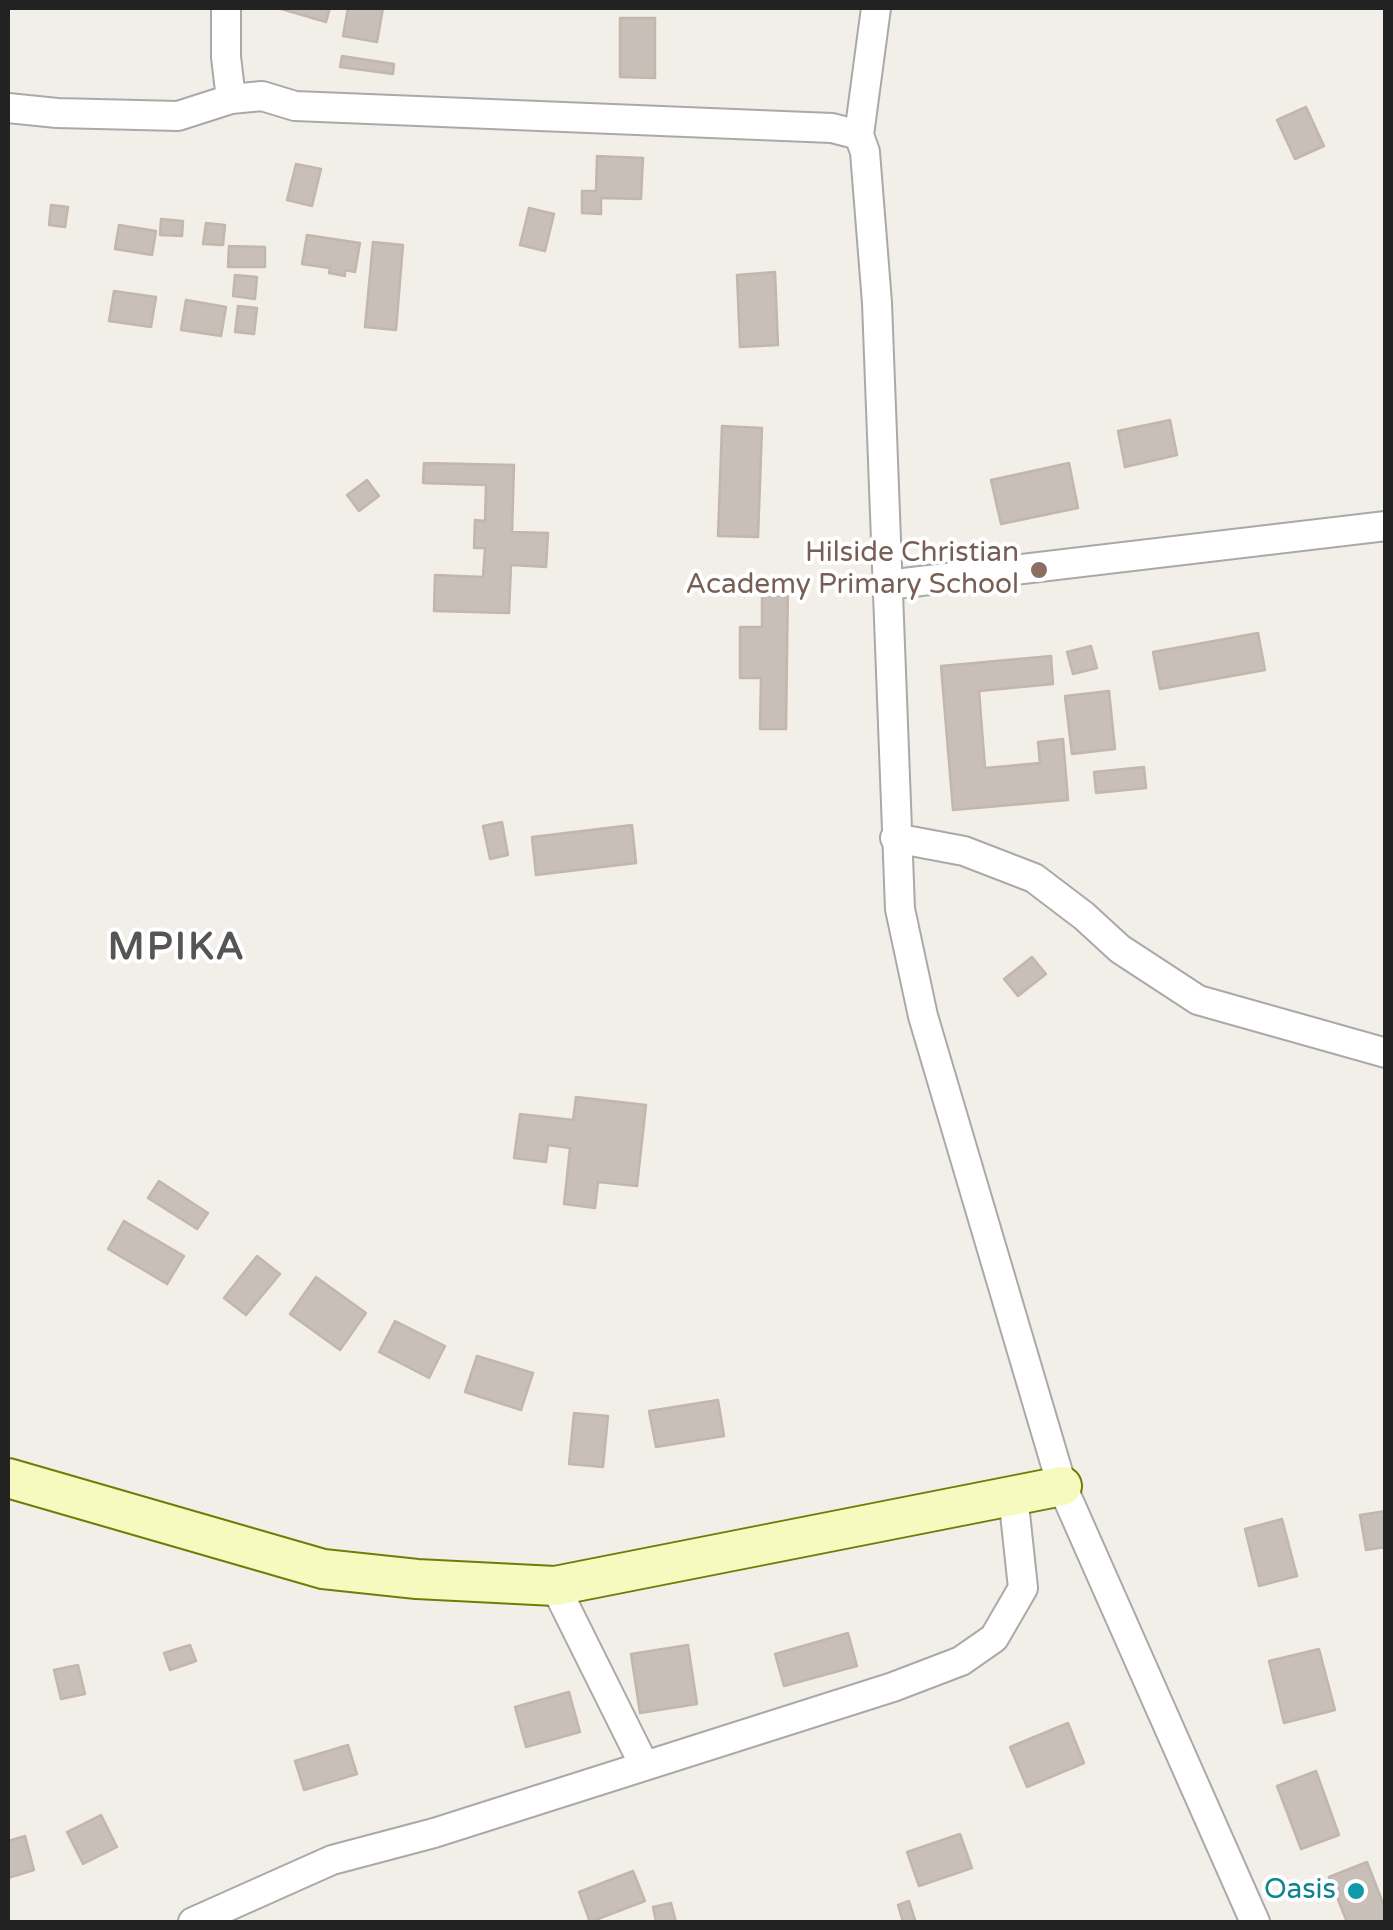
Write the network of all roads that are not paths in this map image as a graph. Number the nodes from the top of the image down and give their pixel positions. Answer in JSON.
{"nodes":[{"id":1,"x":226,"y":8,"type":"edge"},
{"id":2,"x":876,"y":8,"type":"edge"},
{"id":3,"x":232,"y":99,"type":"junction"},
{"id":4,"x":8,"y":108,"type":"edge"},
{"id":5,"x":859,"y":135,"type":"junction"},
{"id":6,"x":1386,"y":526,"type":"edge"},
{"id":7,"x":886,"y":585,"type":"junction"},
{"id":8,"x":895,"y":838,"type":"junction"},
{"id":9,"x":1386,"y":1053,"type":"edge"},
{"id":10,"x":8,"y":1478,"type":"edge"},
{"id":11,"x":1062,"y":1486,"type":"junction"},
{"id":12,"x":1013,"y":1496,"type":"junction"},
{"id":13,"x":556,"y":1586,"type":"junction"},
{"id":14,"x":644,"y":1765,"type":"junction"},
{"id":15,"x":193,"y":1922,"type":"edge"},
{"id":16,"x":1255,"y":1922,"type":"edge"}],
"edges":[{"from":1,"to":3,"type":"street"},
{"from":2,"to":5,"type":"street"},
{"from":3,"to":4,"type":"street"},
{"from":3,"to":5,"type":"street"},
{"from":5,"to":7,"type":"street"},
{"from":6,"to":7,"type":"street"},
{"from":7,"to":8,"type":"street"},
{"from":8,"to":9,"type":"street"},
{"from":8,"to":11,"type":"street"},
{"from":10,"to":13,"type":"main road"},
{"from":11,"to":12,"type":"main road"},
{"from":11,"to":16,"type":"street"},
{"from":12,"to":13,"type":"main road"},
{"from":12,"to":14,"type":"street"},
{"from":13,"to":14,"type":"street"},
{"from":14,"to":15,"type":"street"}]}
